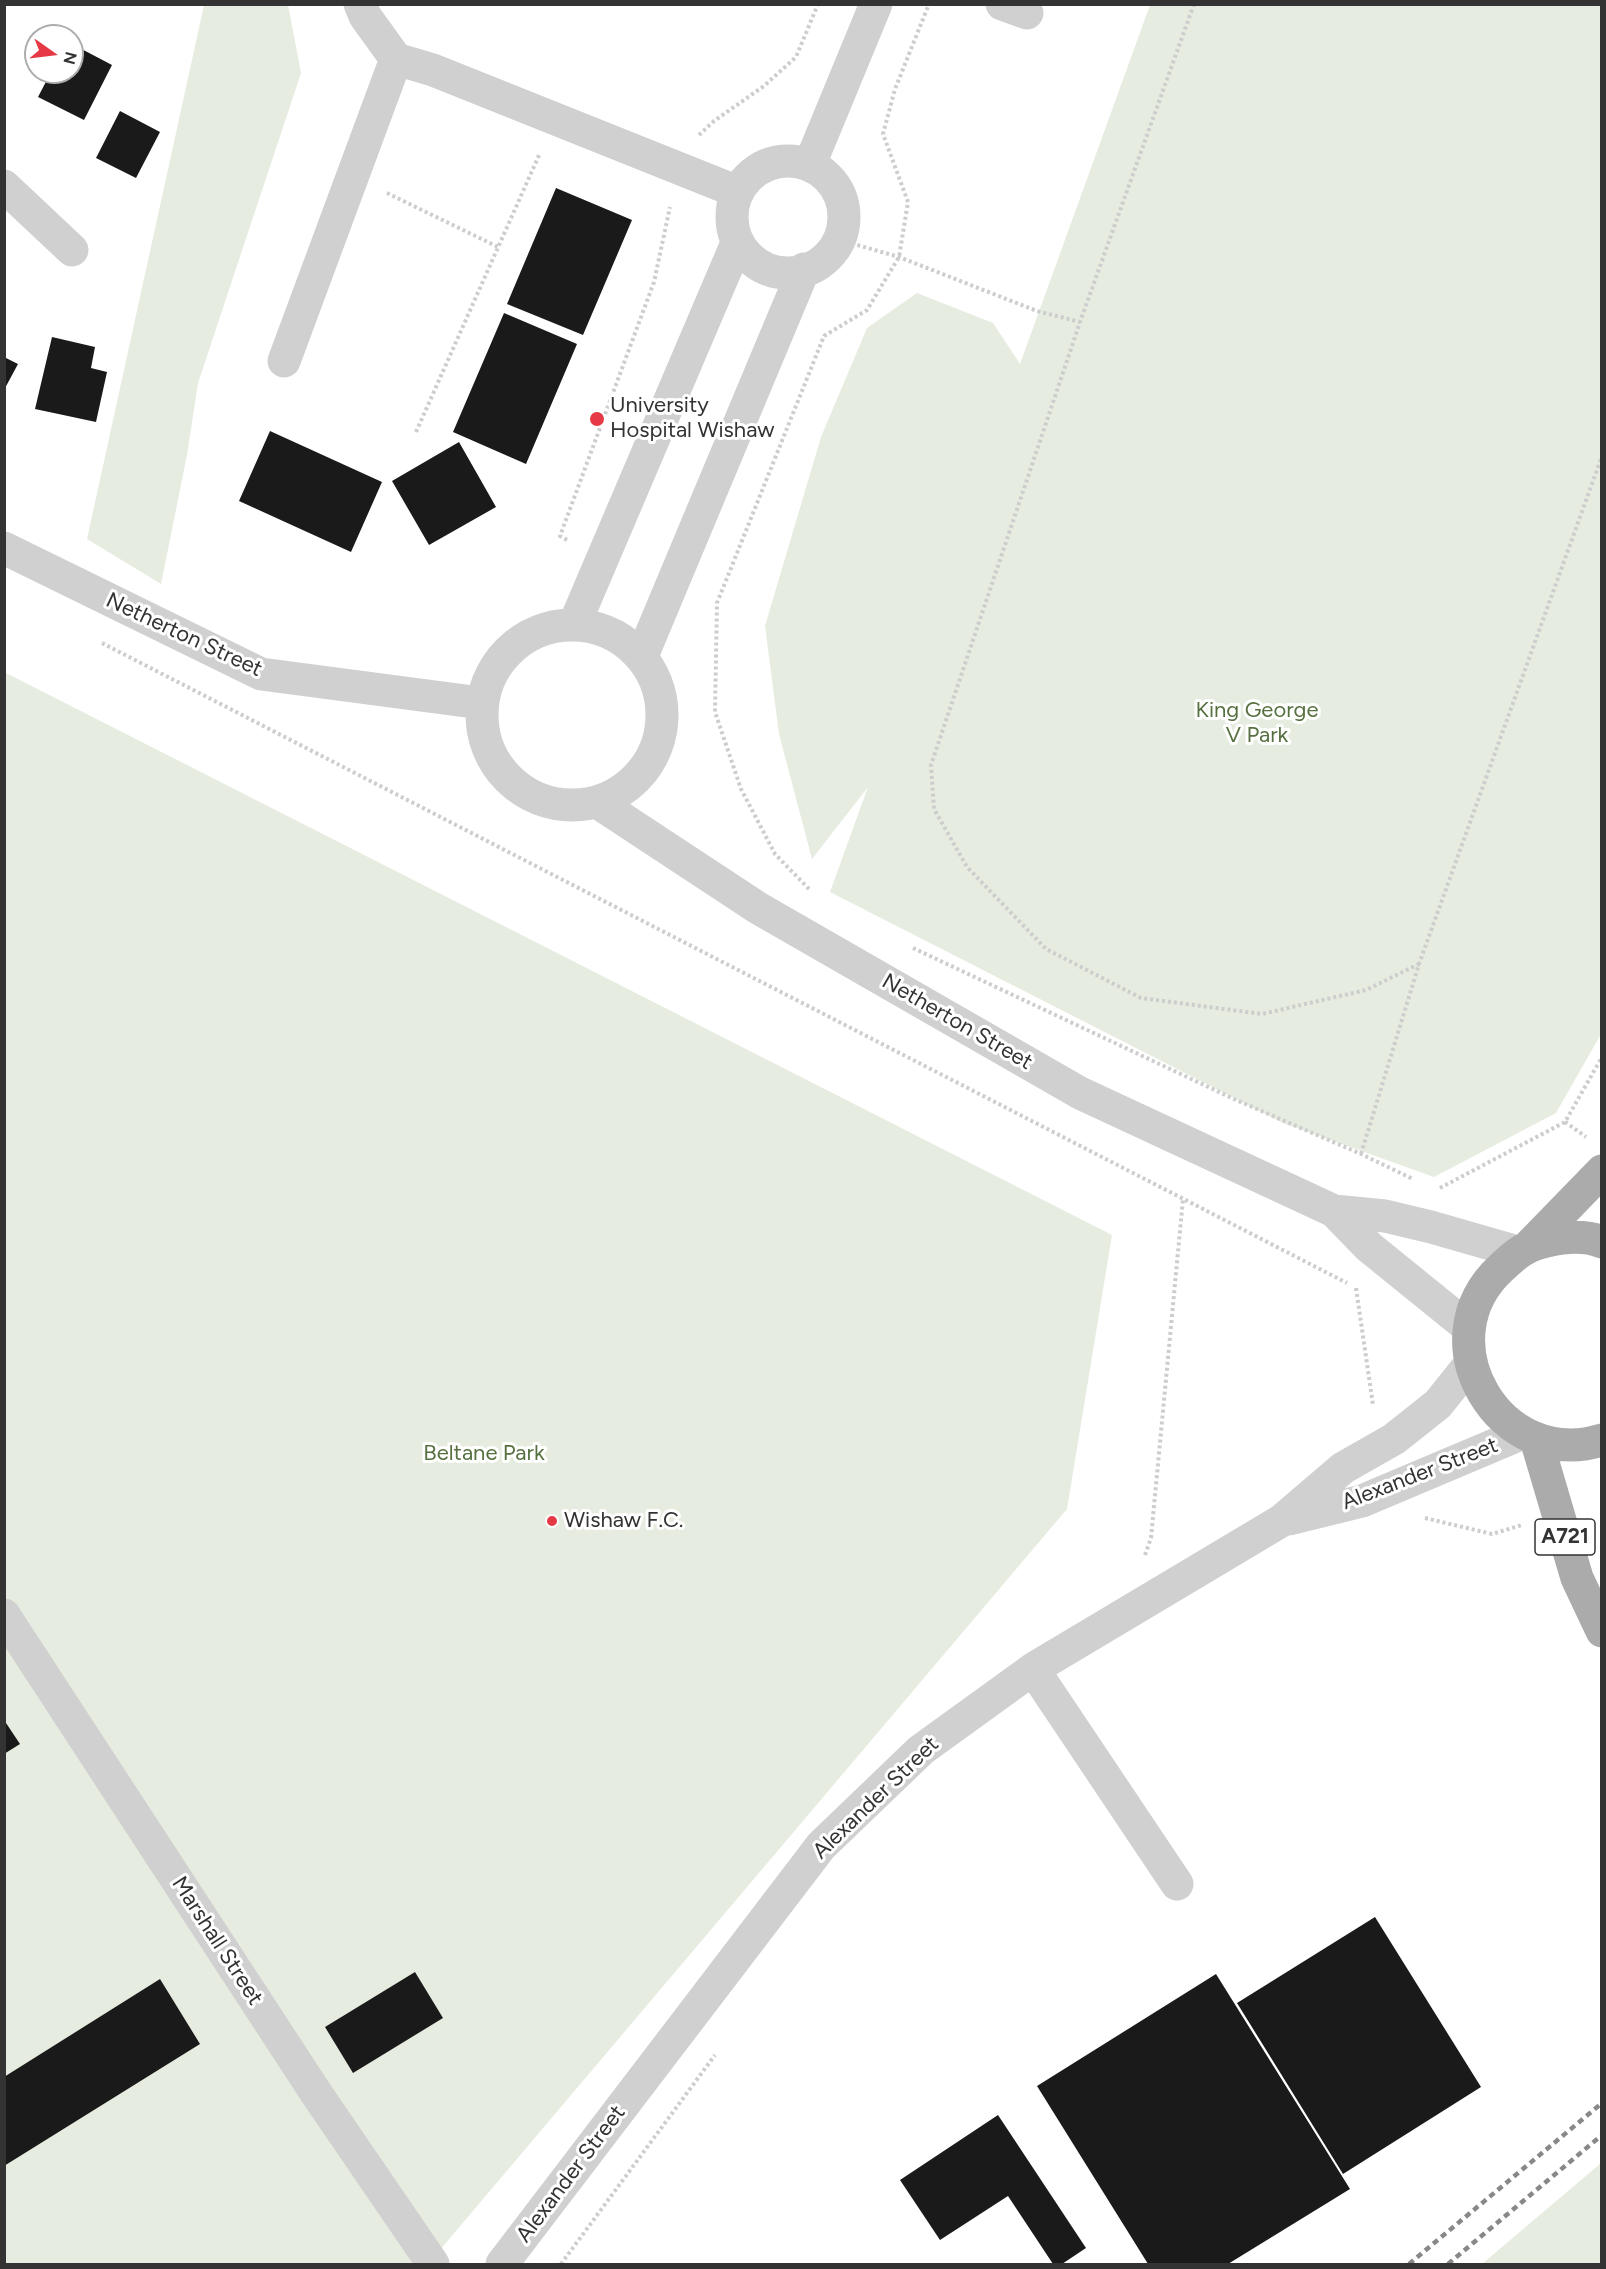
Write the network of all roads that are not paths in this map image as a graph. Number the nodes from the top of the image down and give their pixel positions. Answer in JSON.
{"nodes":[{"id":1,"x":360,"y":4,"type":"edge"},
{"id":2,"x":876,"y":4,"type":"edge"},
{"id":3,"x":396,"y":59,"type":"junction"},
{"id":4,"x":810,"y":164,"type":"junction"},
{"id":5,"x":5,"y":188,"type":"edge"},
{"id":6,"x":738,"y":192,"type":"junction"},
{"id":7,"x":737,"y":243,"type":"junction"},
{"id":8,"x":72,"y":250,"type":"dead end"},
{"id":9,"x":804,"y":269,"type":"junction"},
{"id":10,"x":284,"y":361,"type":"dead end"},
{"id":11,"x":4,"y":549,"type":"edge"},
{"id":12,"x":575,"y":623,"type":"junction"},
{"id":13,"x":642,"y":656,"type":"junction"},
{"id":14,"x":481,"y":703,"type":"junction"},
{"id":15,"x":597,"y":802,"type":"junction"},
{"id":16,"x":1602,"y":1171,"type":"edge"},
{"id":17,"x":1334,"y":1211,"type":"junction"},
{"id":18,"x":1602,"y":1242,"type":"edge"},
{"id":19,"x":1524,"y":1249,"type":"junction"},
{"id":20,"x":1469,"y":1328,"type":"junction"},
{"id":21,"x":1470,"y":1364,"type":"junction"},
{"id":22,"x":1529,"y":1436,"type":"junction"},
{"id":23,"x":1602,"y":1440,"type":"edge"},
{"id":24,"x":1281,"y":1521,"type":"junction"},
{"id":25,"x":4,"y":1615,"type":"edge"},
{"id":26,"x":1602,"y":1631,"type":"edge"},
{"id":27,"x":1033,"y":1669,"type":"junction"},
{"id":28,"x":1177,"y":1884,"type":"dead end"},
{"id":29,"x":433,"y":2265,"type":"edge"},
{"id":30,"x":502,"y":2265,"type":"edge"}],
"edges":[{"from":1,"to":3,"type":"street"},
{"from":2,"to":4,"type":"street"},
{"from":3,"to":6,"type":"street"},
{"from":3,"to":10,"type":"street"},
{"from":4,"to":6,"type":"street"},
{"from":4,"to":9,"type":"street"},
{"from":5,"to":8,"type":"street"},
{"from":6,"to":7,"type":"street"},
{"from":7,"to":9,"type":"street"},
{"from":7,"to":12,"type":"street"},
{"from":9,"to":13,"type":"street"},
{"from":11,"to":14,"type":"street","name":"Netherton Street"},
{"from":12,"to":13,"type":"street"},
{"from":12,"to":14,"type":"street"},
{"from":13,"to":15,"type":"street"},
{"from":14,"to":15,"type":"street"},
{"from":15,"to":17,"type":"street","name":"Netherton Street"},
{"from":16,"to":19,"type":"main road"},
{"from":17,"to":19,"type":"street","name":"Netherton Street"},
{"from":17,"to":20,"type":"street","name":"Netherton Street"},
{"from":18,"to":19,"type":"main road"},
{"from":19,"to":20,"type":"main road"},
{"from":20,"to":21,"type":"main road"},
{"from":21,"to":22,"type":"main road"},
{"from":21,"to":24,"type":"street","name":"Alexander Street"},
{"from":22,"to":23,"type":"main road"},
{"from":22,"to":24,"type":"street","name":"Alexander Street"},
{"from":22,"to":26,"type":"main road","number":"A721"},
{"from":24,"to":27,"type":"street","name":"Alexander Street"},
{"from":25,"to":29,"type":"street","name":"Marshall Street"},
{"from":27,"to":28,"type":"street"},
{"from":27,"to":30,"type":"street","name":"Alexander Street"}]}
